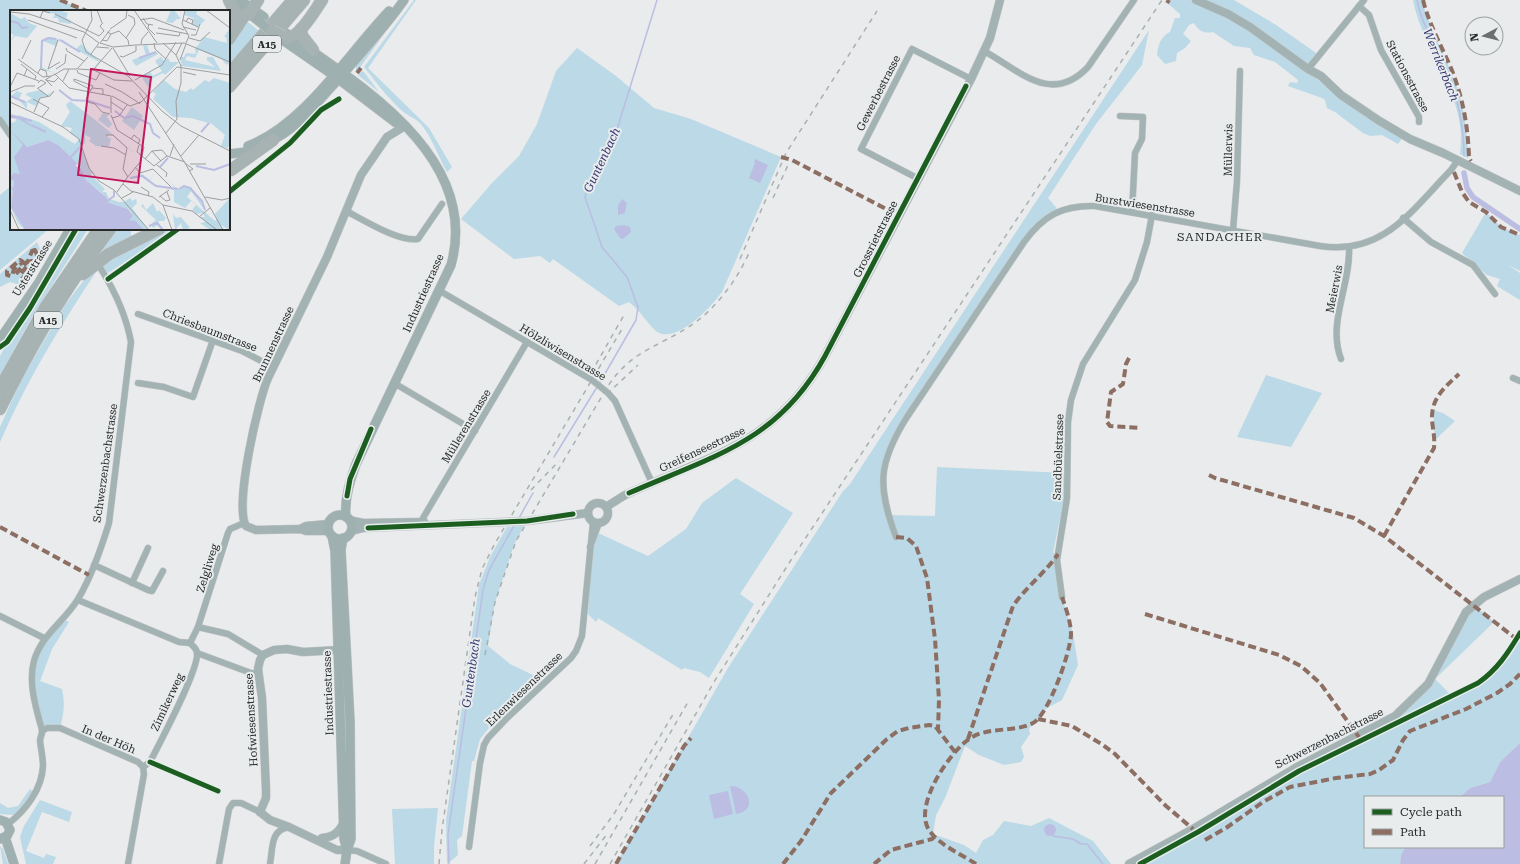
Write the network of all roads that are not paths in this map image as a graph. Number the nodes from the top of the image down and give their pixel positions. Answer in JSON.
{"nodes":[{"id":1,"x":231,"y":0,"type":"edge"},
{"id":2,"x":240,"y":0,"type":"edge"},
{"id":3,"x":293,"y":0,"type":"edge"},
{"id":4,"x":304,"y":0,"type":"edge"},
{"id":5,"x":322,"y":0,"type":"edge"},
{"id":6,"x":401,"y":0,"type":"edge"},
{"id":7,"x":404,"y":0,"type":"edge"},
{"id":8,"x":1000,"y":0,"type":"edge"},
{"id":9,"x":1134,"y":0,"type":"edge"},
{"id":10,"x":1196,"y":0,"type":"edge"},
{"id":11,"x":1364,"y":0,"type":"edge"},
{"id":12,"x":1359,"y":6,"type":"junction"},
{"id":13,"x":253,"y":8,"type":"edge"},
{"id":14,"x":236,"y":27,"type":"junction"},
{"id":15,"x":301,"y":29,"type":"junction"},
{"id":16,"x":282,"y":35,"type":"junction"},
{"id":17,"x":230,"y":37,"type":"edge"},
{"id":18,"x":313,"y":50,"type":"junction"},
{"id":19,"x":984,"y":51,"type":"junction"},
{"id":20,"x":1308,"y":69,"type":"junction"},
{"id":21,"x":1240,"y":71,"type":"dead end"},
{"id":22,"x":230,"y":73,"type":"edge"},
{"id":23,"x":338,"y":74,"type":"junction"},
{"id":24,"x":970,"y":79,"type":"junction"},
{"id":25,"x":230,"y":86,"type":"edge"},
{"id":26,"x":1120,"y":116,"type":"dead end"},
{"id":27,"x":390,"y":118,"type":"junction"},
{"id":28,"x":0,"y":120,"type":"edge"},
{"id":29,"x":1419,"y":122,"type":"dead end"},
{"id":30,"x":405,"y":126,"type":"junction"},
{"id":31,"x":390,"y":134,"type":"junction"},
{"id":32,"x":10,"y":135,"type":"edge"},
{"id":33,"x":273,"y":140,"type":"junction"},
{"id":34,"x":232,"y":153,"type":"edge"},
{"id":35,"x":1461,"y":164,"type":"junction"},
{"id":36,"x":230,"y":171,"type":"edge"},
{"id":37,"x":917,"y":178,"type":"junction"},
{"id":38,"x":1520,"y":191,"type":"edge"},
{"id":39,"x":442,"y":204,"type":"dead end"},
{"id":40,"x":346,"y":211,"type":"junction"},
{"id":41,"x":1132,"y":212,"type":"junction"},
{"id":42,"x":1152,"y":215,"type":"junction"},
{"id":43,"x":1403,"y":218,"type":"junction"},
{"id":44,"x":69,"y":230,"type":"edge"},
{"id":45,"x":98,"y":230,"type":"edge"},
{"id":46,"x":109,"y":230,"type":"edge"},
{"id":47,"x":157,"y":230,"type":"edge"},
{"id":48,"x":1232,"y":230,"type":"junction"},
{"id":49,"x":1349,"y":247,"type":"junction"},
{"id":50,"x":101,"y":269,"type":"dead end"},
{"id":51,"x":67,"y":289,"type":"junction"},
{"id":52,"x":440,"y":291,"type":"junction"},
{"id":53,"x":1495,"y":294,"type":"dead end"},
{"id":54,"x":138,"y":314,"type":"dead end"},
{"id":55,"x":0,"y":339,"type":"edge"},
{"id":56,"x":213,"y":340,"type":"junction"},
{"id":57,"x":527,"y":342,"type":"junction"},
{"id":58,"x":1341,"y":359,"type":"dead end"},
{"id":59,"x":273,"y":367,"type":"junction"},
{"id":60,"x":1513,"y":378,"type":"dead end"},
{"id":61,"x":1520,"y":381,"type":"edge"},
{"id":62,"x":138,"y":383,"type":"dead end"},
{"id":63,"x":394,"y":383,"type":"junction"},
{"id":64,"x":0,"y":388,"type":"edge"},
{"id":65,"x":797,"y":399,"type":"joint"},
{"id":66,"x":0,"y":409,"type":"edge"},
{"id":67,"x":475,"y":431,"type":"junction"},
{"id":68,"x":350,"y":479,"type":"junction"},
{"id":69,"x":652,"y":483,"type":"junction"},
{"id":70,"x":606,"y":507,"type":"junction"},
{"id":71,"x":588,"y":513,"type":"junction"},
{"id":72,"x":336,"y":516,"type":"junction"},
{"id":73,"x":348,"y":518,"type":"junction"},
{"id":74,"x":423,"y":522,"type":"junction"},
{"id":75,"x":244,"y":523,"type":"junction"},
{"id":76,"x":596,"y":523,"type":"junction"},
{"id":77,"x":444,"y":524,"type":"junction"},
{"id":78,"x":414,"y":527,"type":"junction"},
{"id":79,"x":330,"y":530,"type":"junction"},
{"id":80,"x":351,"y":531,"type":"junction"},
{"id":81,"x":896,"y":536,"type":"dead end"},
{"id":82,"x":343,"y":538,"type":"junction"},
{"id":83,"x":148,"y":548,"type":"dead end"},
{"id":84,"x":94,"y":565,"type":"junction"},
{"id":85,"x":163,"y":571,"type":"dead end"},
{"id":86,"x":1520,"y":579,"type":"edge"},
{"id":87,"x":132,"y":583,"type":"junction"},
{"id":88,"x":1062,"y":597,"type":"dead end"},
{"id":89,"x":78,"y":600,"type":"junction"},
{"id":90,"x":0,"y":616,"type":"edge"},
{"id":91,"x":198,"y":627,"type":"junction"},
{"id":92,"x":44,"y":638,"type":"junction"},
{"id":93,"x":190,"y":643,"type":"junction"},
{"id":94,"x":339,"y":650,"type":"junction"},
{"id":95,"x":197,"y":653,"type":"junction"},
{"id":96,"x":263,"y":655,"type":"junction"},
{"id":97,"x":259,"y":674,"type":"junction"},
{"id":98,"x":42,"y":732,"type":"junction"},
{"id":99,"x":143,"y":767,"type":"junction"},
{"id":100,"x":260,"y":812,"type":"junction"},
{"id":101,"x":4,"y":822,"type":"edge"},
{"id":102,"x":344,"y":822,"type":"junction"},
{"id":103,"x":289,"y":827,"type":"junction"},
{"id":104,"x":2,"y":838,"type":"edge"},
{"id":105,"x":322,"y":838,"type":"junction"},
{"id":106,"x":469,"y":847,"type":"dead end"},
{"id":107,"x":347,"y":850,"type":"junction"},
{"id":108,"x":14,"y":864,"type":"edge"},
{"id":109,"x":128,"y":864,"type":"edge"},
{"id":110,"x":219,"y":864,"type":"edge"},
{"id":111,"x":270,"y":864,"type":"edge"},
{"id":112,"x":345,"y":864,"type":"edge"},
{"id":113,"x":386,"y":864,"type":"edge"},
{"id":114,"x":1129,"y":864,"type":"edge"}],
"edges":[{"from":1,"to":13,"type":"main road"},
{"from":1,"to":14,"type":"highway"},
{"from":2,"to":13,"type":"main road"},
{"from":3,"to":22,"type":"highway","number":"A15"},
{"from":4,"to":25,"type":"highway","number":"A15"},
{"from":5,"to":15,"type":"highway"},
{"from":6,"to":23,"type":"main road"},
{"from":7,"to":23,"type":"main road"},
{"from":8,"to":19,"type":"street","name":"Grossrietstrasse"},
{"from":9,"to":19,"type":"street"},
{"from":10,"to":20,"type":"street"},
{"from":11,"to":12,"type":"street"},
{"from":12,"to":20,"type":"street"},
{"from":12,"to":29,"type":"street","name":"Stationsstrasse"},
{"from":13,"to":14,"type":"highway"},
{"from":13,"to":16,"type":"main road","bridge":true},
{"from":14,"to":17,"type":"highway"},
{"from":15,"to":16,"type":"highway"},
{"from":15,"to":18,"type":"highway"},
{"from":16,"to":18,"type":"main road"},
{"from":16,"to":23,"type":"main road"},
{"from":18,"to":23,"type":"main road"},
{"from":19,"to":24,"type":"street","name":"Grossrietstrasse"},
{"from":20,"to":35,"type":"street"},
{"from":21,"to":48,"type":"street","name":"Müllerwis"},
{"from":23,"to":27,"type":"main road","name":"Industriestrasse"},
{"from":23,"to":30,"type":"main road","name":"Industriestrasse"},
{"from":23,"to":33,"type":"main road"},
{"from":23,"to":34,"type":"main road"},
{"from":24,"to":37,"type":"street","name":"Grossrietstrasse"},
{"from":24,"to":37,"type":"street","name":"Gewerbestrasse"},
{"from":26,"to":41,"type":"street"},
{"from":27,"to":30,"type":"main road","name":"Industriestrasse"},
{"from":27,"to":31,"type":"street"},
{"from":28,"to":32,"type":"street"},
{"from":30,"to":31,"type":"street","name":"Brunnenstrasse"},
{"from":30,"to":52,"type":"main road","name":"Industriestrasse"},
{"from":31,"to":40,"type":"street","name":"Brunnenstrasse"},
{"from":33,"to":34,"type":"main road"},
{"from":33,"to":36,"type":"highway"},
{"from":34,"to":36,"type":"highway"},
{"from":35,"to":38,"type":"street"},
{"from":35,"to":43,"type":"street","name":"Burstwiesenstrasse"},
{"from":37,"to":65,"type":"street","name":"Grossrietstrasse"},
{"from":39,"to":40,"type":"street"},
{"from":40,"to":59,"type":"street","name":"Brunnenstrasse"},
{"from":41,"to":42,"type":"street","name":"Burstwiesenstrasse"},
{"from":41,"to":81,"type":"street","name":"Burstwiesenstrasse"},
{"from":42,"to":48,"type":"street","name":"Burstwiesenstrasse"},
{"from":42,"to":88,"type":"street","name":"Sandbüelstrasse"},
{"from":43,"to":49,"type":"street","name":"Burstwiesenstrasse"},
{"from":43,"to":53,"type":"street"},
{"from":44,"to":55,"type":"main road","name":"Usterstrasse"},
{"from":45,"to":64,"type":"highway","number":"A15"},
{"from":46,"to":51,"type":"highway","number":"A15"},
{"from":47,"to":51,"type":"highway"},
{"from":48,"to":49,"type":"street","name":"Burstwiesenstrasse"},
{"from":49,"to":58,"type":"street","name":"Meierwis"},
{"from":50,"to":84,"type":"street","name":"Schwerzenbachstrasse"},
{"from":51,"to":66,"type":"highway","number":"A15"},
{"from":52,"to":57,"type":"street","name":"Hölzliwisenstrasse"},
{"from":52,"to":63,"type":"main road","name":"Industriestrasse"},
{"from":54,"to":56,"type":"street","name":"Chriesbaumstrasse"},
{"from":56,"to":59,"type":"street","name":"Chriesbaumstrasse"},
{"from":56,"to":62,"type":"street"},
{"from":57,"to":67,"type":"street","name":"Müllerenstrasse"},
{"from":57,"to":69,"type":"street","name":"Hölzliwisenstrasse"},
{"from":59,"to":75,"type":"street","name":"Brunnenstrasse"},
{"from":60,"to":61,"type":"street"},
{"from":63,"to":67,"type":"street"},
{"from":63,"to":68,"type":"main road","name":"Industriestrasse"},
{"from":65,"to":69,"type":"street","name":"Greifenseestrasse"},
{"from":67,"to":74,"type":"street","name":"Müllerenstrasse"},
{"from":68,"to":72,"type":"main road","name":"Industriestrasse"},
{"from":68,"to":73,"type":"main road","name":"Industriestrasse"},
{"from":69,"to":70,"type":"street","name":"Greifenseestrasse"},
{"from":70,"to":71,"type":"street"},
{"from":70,"to":76,"type":"street"},
{"from":71,"to":76,"type":"street"},
{"from":71,"to":77,"type":"street"},
{"from":72,"to":73,"type":"main road"},
{"from":72,"to":79,"type":"main road","name":"Industriestrasse"},
{"from":73,"to":74,"type":"street"},
{"from":73,"to":80,"type":"main road","name":"Industriestrasse"},
{"from":74,"to":77,"type":"street"},
{"from":74,"to":78,"type":"street"},
{"from":75,"to":79,"type":"street"},
{"from":75,"to":91,"type":"street","name":"Zelgliweg"},
{"from":76,"to":106,"type":"street","name":"Erlenwiesenstrasse"},
{"from":77,"to":78,"type":"street"},
{"from":78,"to":80,"type":"street"},
{"from":79,"to":82,"type":"main road"},
{"from":79,"to":94,"type":"main road","name":"Industriestrasse"},
{"from":80,"to":82,"type":"main road"},
{"from":82,"to":107,"type":"main road","name":"Industriestrasse"},
{"from":83,"to":87,"type":"street"},
{"from":84,"to":87,"type":"street"},
{"from":84,"to":89,"type":"street","name":"Schwerzenbachstrasse"},
{"from":85,"to":87,"type":"street"},
{"from":86,"to":114,"type":"street","name":"Schwerzenbachstrasse"},
{"from":89,"to":92,"type":"street","name":"Schwerzenbachstrasse"},
{"from":89,"to":93,"type":"street"},
{"from":90,"to":92,"type":"street"},
{"from":91,"to":93,"type":"street","name":"Zelgliweg"},
{"from":91,"to":96,"type":"street"},
{"from":92,"to":98,"type":"street","name":"Schwerzenbachstrasse"},
{"from":93,"to":95,"type":"street"},
{"from":94,"to":96,"type":"street"},
{"from":94,"to":102,"type":"main road","name":"Industriestrasse"},
{"from":95,"to":97,"type":"street"},
{"from":95,"to":99,"type":"street","name":"Zimikerweg"},
{"from":96,"to":97,"type":"street","name":"Hofwiesenstrasse"},
{"from":97,"to":100,"type":"street","name":"Hofwiesenstrasse"},
{"from":98,"to":99,"type":"street","name":"In der Höh"},
{"from":98,"to":101,"type":"street","name":"Schwerzenbachstrasse"},
{"from":99,"to":109,"type":"street","name":"In der Höh"},
{"from":100,"to":103,"type":"street"},
{"from":100,"to":105,"type":"street"},
{"from":100,"to":110,"type":"street"},
{"from":101,"to":104,"type":"main road"},
{"from":102,"to":105,"type":"street"},
{"from":102,"to":107,"type":"main road","name":"Industriestrasse"},
{"from":103,"to":107,"type":"street"},
{"from":103,"to":111,"type":"street"},
{"from":104,"to":108,"type":"main road"},
{"from":105,"to":107,"type":"street"},
{"from":107,"to":112,"type":"main road","name":"Industriestrasse"},
{"from":107,"to":113,"type":"street"}]}
